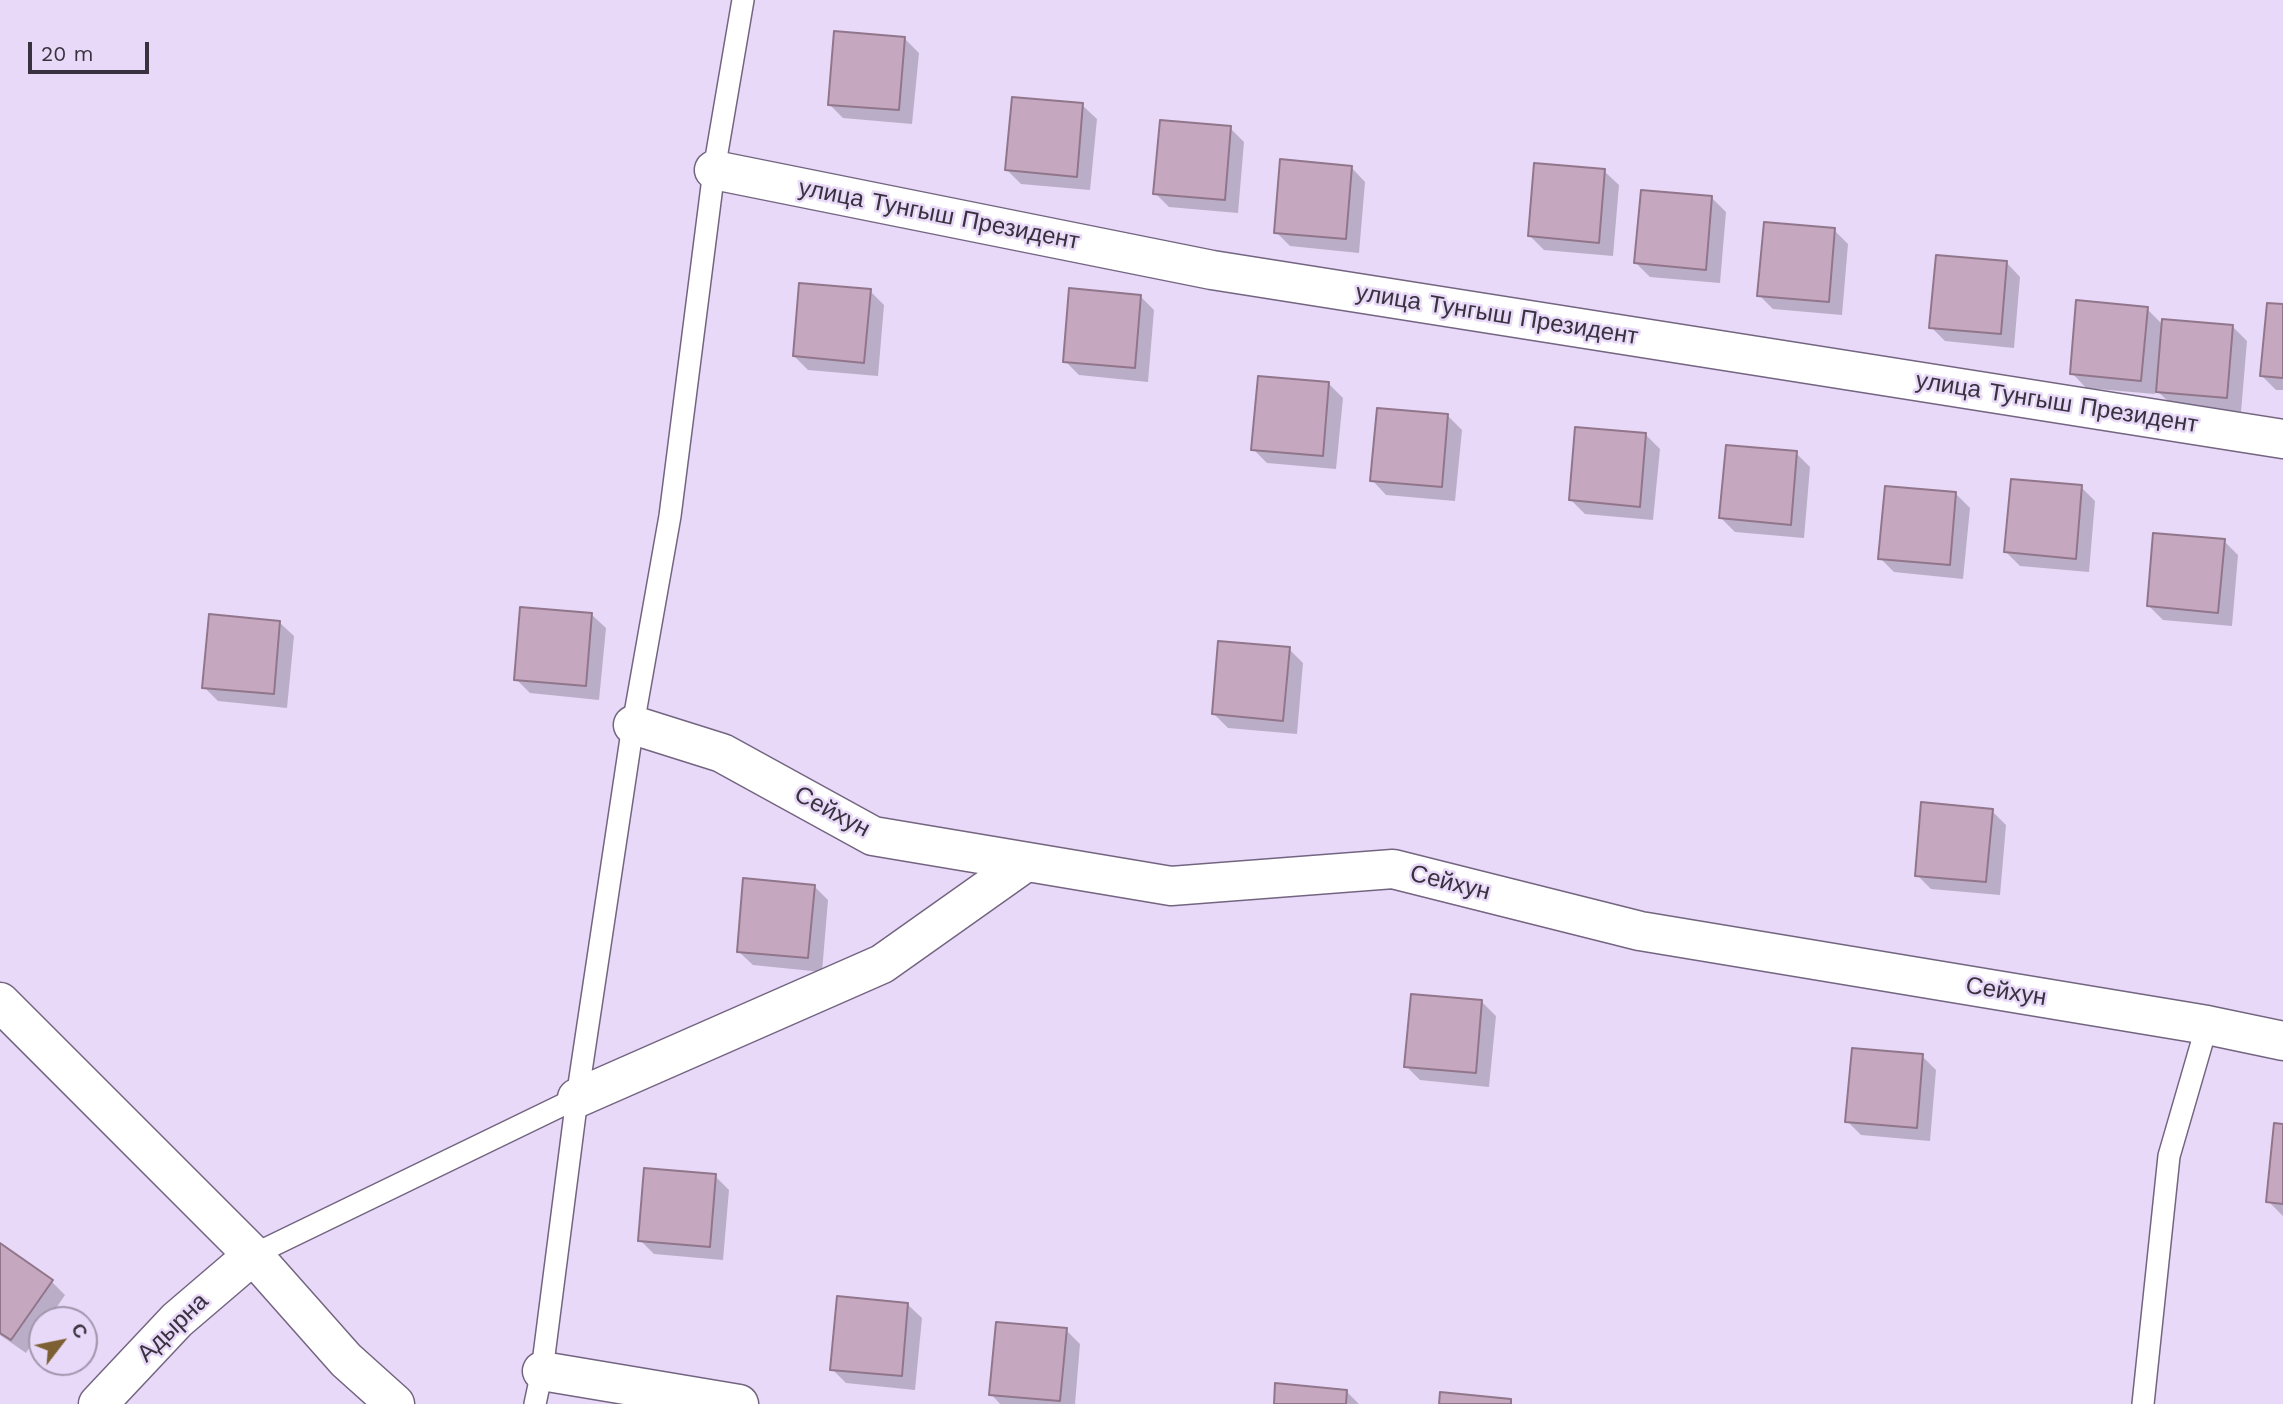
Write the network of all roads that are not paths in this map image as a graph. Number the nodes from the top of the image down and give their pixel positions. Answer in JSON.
{"nodes":[{"id":1,"x":743,"y":0,"type":"edge"},
{"id":2,"x":714,"y":170,"type":"junction"},
{"id":3,"x":2283,"y":439,"type":"edge"},
{"id":4,"x":633,"y":725,"type":"junction"},
{"id":5,"x":1026,"y":862,"type":"junction"},
{"id":6,"x":0,"y":1002,"type":"edge"},
{"id":7,"x":2207,"y":1025,"type":"junction"},
{"id":8,"x":2283,"y":1041,"type":"edge"},
{"id":9,"x":577,"y":1098,"type":"junction"},
{"id":10,"x":253,"y":1255,"type":"junction"},
{"id":11,"x":538,"y":1387,"type":"edge"},
{"id":12,"x":98,"y":1404,"type":"edge"},
{"id":13,"x":395,"y":1404,"type":"edge"},
{"id":14,"x":739,"y":1404,"type":"edge"},
{"id":15,"x":2143,"y":1404,"type":"edge"}],
"edges":[{"from":1,"to":2,"type":"lane"},
{"from":2,"to":3,"type":"street","name":"улица Тунгыш Президент"},
{"from":2,"to":4,"type":"lane"},
{"from":4,"to":5,"type":"street","name":"Сейхун"},
{"from":4,"to":9,"type":"lane"},
{"from":5,"to":7,"type":"street","name":"Сейхун"},
{"from":5,"to":9,"type":"street"},
{"from":6,"to":10,"type":"street"},
{"from":7,"to":8,"type":"street","name":"Сейхун"},
{"from":7,"to":15,"type":"lane"},
{"from":9,"to":10,"type":"lane"},
{"from":9,"to":11,"type":"lane"},
{"from":10,"to":12,"type":"street","name":"Адырна"},
{"from":10,"to":13,"type":"street"},
{"from":11,"to":14,"type":"street"}]}
